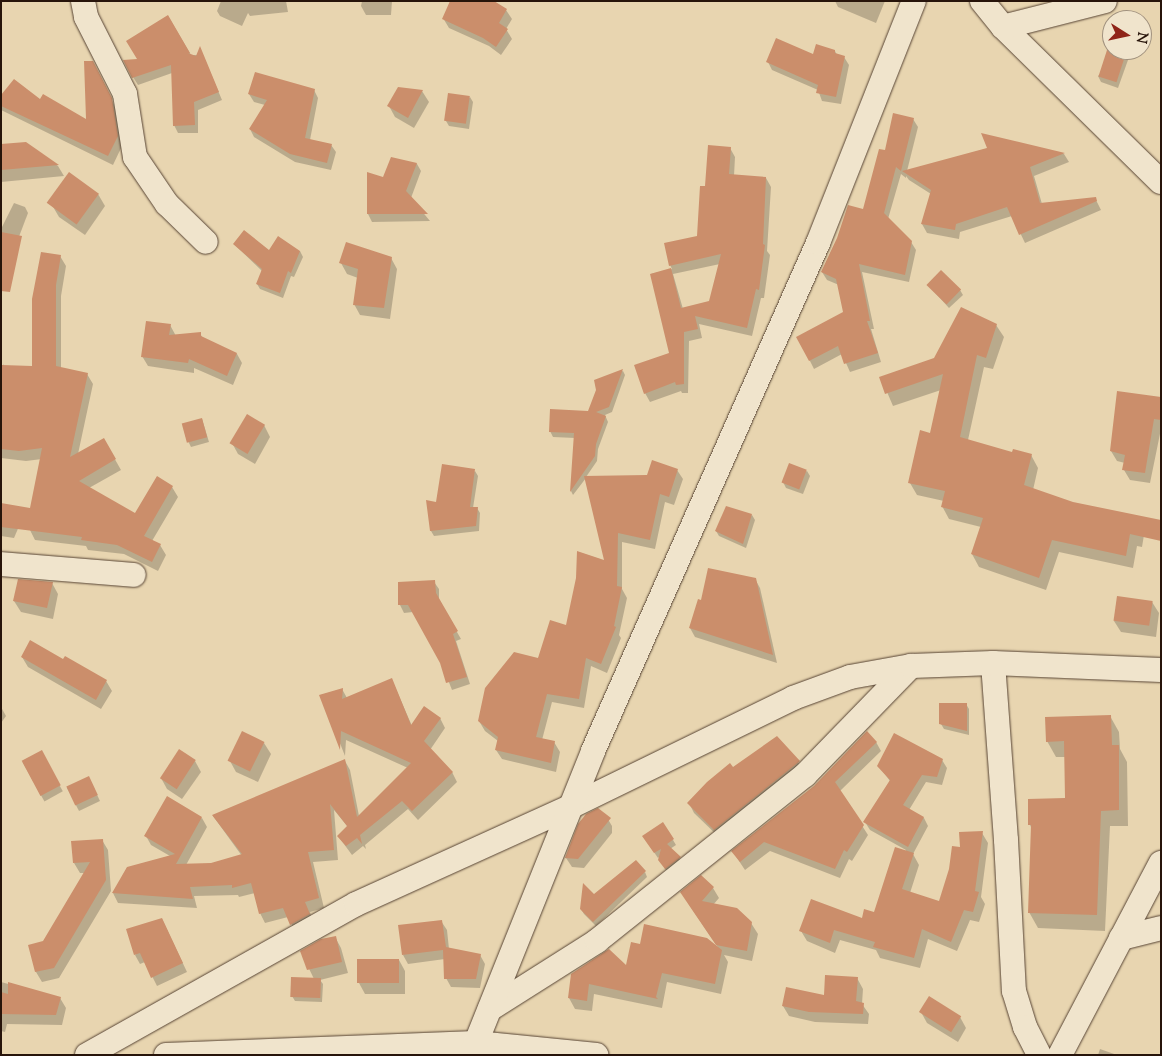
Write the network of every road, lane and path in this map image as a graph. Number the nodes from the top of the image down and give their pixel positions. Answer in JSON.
{"nodes":[{"id":1,"x":83,"y":1,"type":"edge"},
{"id":2,"x":914,"y":1,"type":"edge"},
{"id":3,"x":982,"y":1,"type":"edge"},
{"id":4,"x":1105,"y":1,"type":"edge"},
{"id":5,"x":1003,"y":27,"type":"junction"},
{"id":6,"x":1161,"y":182,"type":"edge"},
{"id":7,"x":206,"y":242,"type":"dead end"},
{"id":8,"x":1,"y":564,"type":"edge"},
{"id":9,"x":134,"y":575,"type":"dead end"},
{"id":10,"x":993,"y":662,"type":"junction"},
{"id":11,"x":911,"y":666,"type":"junction"},
{"id":12,"x":1161,"y":670,"type":"edge"},
{"id":13,"x":570,"y":807,"type":"junction"},
{"id":14,"x":1161,"y":863,"type":"edge"},
{"id":15,"x":1161,"y":928,"type":"edge"},
{"id":16,"x":1122,"y":938,"type":"junction"},
{"id":17,"x":490,"y":1009,"type":"junction"},
{"id":18,"x":473,"y":1049,"type":"edge"},
{"id":19,"x":518,"y":1050,"type":"edge"},
{"id":20,"x":87,"y":1055,"type":"edge"},
{"id":21,"x":166,"y":1055,"type":"edge"},
{"id":22,"x":596,"y":1055,"type":"edge"},
{"id":23,"x":1039,"y":1055,"type":"edge"},
{"id":24,"x":1060,"y":1055,"type":"edge"}],
"edges":[{"from":1,"to":7,"type":"street"},
{"from":2,"to":13,"type":"street"},
{"from":3,"to":5,"type":"street"},
{"from":4,"to":5,"type":"street"},
{"from":5,"to":6,"type":"street"},
{"from":8,"to":9,"type":"street"},
{"from":10,"to":11,"type":"street"},
{"from":10,"to":12,"type":"street"},
{"from":10,"to":23,"type":"street"},
{"from":11,"to":13,"type":"street"},
{"from":11,"to":17,"type":"street"},
{"from":13,"to":17,"type":"street"},
{"from":13,"to":20,"type":"street"},
{"from":14,"to":16,"type":"street"},
{"from":15,"to":16,"type":"street"},
{"from":16,"to":24,"type":"street"},
{"from":17,"to":18,"type":"street"},
{"from":18,"to":19,"type":"street"},
{"from":18,"to":21,"type":"street"},
{"from":19,"to":22,"type":"street"}]}
